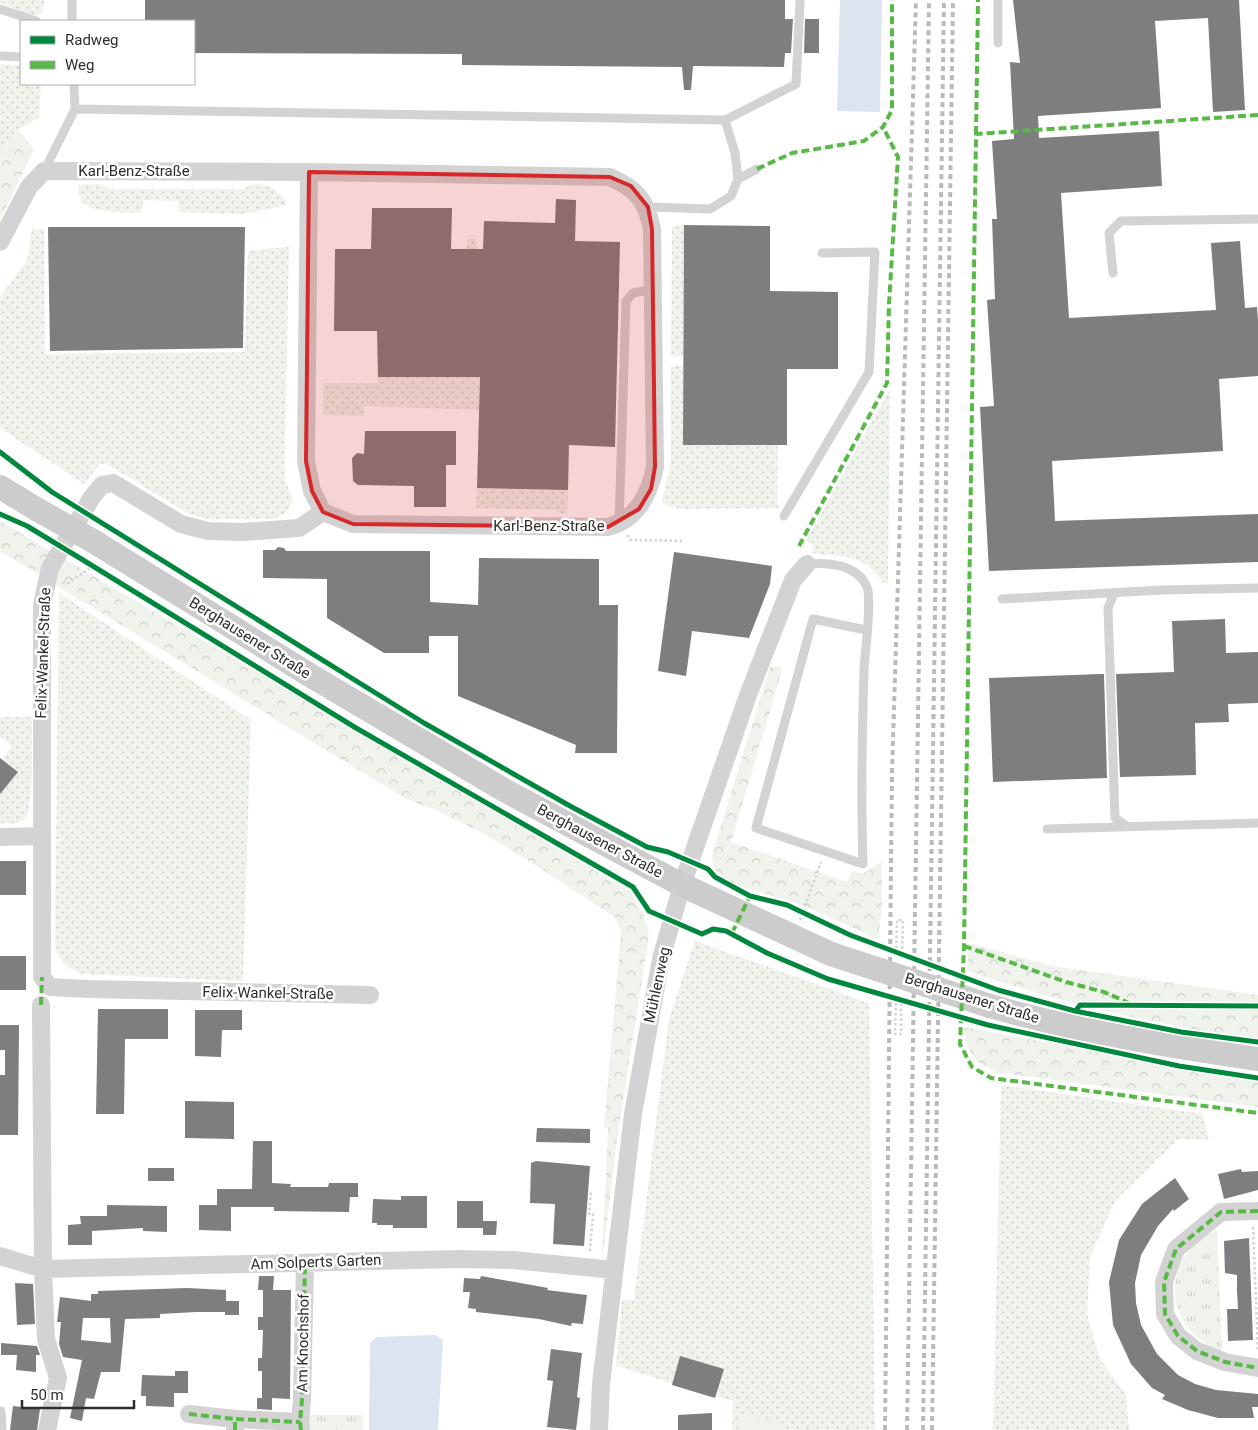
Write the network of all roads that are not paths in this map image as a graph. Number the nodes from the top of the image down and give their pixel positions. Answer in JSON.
{"nodes":[{"id":1,"x":72,"y":0,"type":"edge"},
{"id":2,"x":800,"y":0,"type":"edge"},
{"id":3,"x":998,"y":0,"type":"edge"},
{"id":4,"x":0,"y":9,"type":"edge"},
{"id":5,"x":33,"y":20,"type":"edge"},
{"id":6,"x":72,"y":20,"type":"edge"},
{"id":7,"x":998,"y":43,"type":"dead end"},
{"id":8,"x":0,"y":56,"type":"edge"},
{"id":9,"x":20,"y":57,"type":"edge"},
{"id":10,"x":74,"y":85,"type":"edge"},
{"id":11,"x":75,"y":109,"type":"junction"},
{"id":12,"x":725,"y":120,"type":"junction"},
{"id":13,"x":757,"y":169,"type":"dead end"},
{"id":14,"x":44,"y":171,"type":"junction"},
{"id":15,"x":309,"y":172,"type":"junction"},
{"id":16,"x":738,"y":179,"type":"junction"},
{"id":17,"x":648,"y":207,"type":"junction"},
{"id":18,"x":1258,"y":218,"type":"edge"},
{"id":19,"x":0,"y":242,"type":"edge"},
{"id":20,"x":822,"y":253,"type":"dead end"},
{"id":21,"x":1113,"y":273,"type":"dead end"},
{"id":22,"x":654,"y":289,"type":"junction"},
{"id":23,"x":0,"y":487,"type":"edge"},
{"id":24,"x":324,"y":512,"type":"junction"},
{"id":25,"x":784,"y":516,"type":"dead end"},
{"id":26,"x":618,"y":525,"type":"junction"},
{"id":27,"x":807,"y":564,"type":"joint"},
{"id":28,"x":1258,"y":588,"type":"edge"},
{"id":29,"x":1114,"y":593,"type":"junction"},
{"id":30,"x":1002,"y":599,"type":"dead end"},
{"id":31,"x":866,"y":630,"type":"junction"},
{"id":32,"x":1258,"y":823,"type":"edge"},
{"id":33,"x":1127,"y":826,"type":"junction"},
{"id":34,"x":1047,"y":829,"type":"dead end"},
{"id":35,"x":41,"y":836,"type":"junction"},
{"id":36,"x":0,"y":837,"type":"edge"},
{"id":37,"x":682,"y":885,"type":"junction"},
{"id":38,"x":370,"y":995,"type":"dead end"},
{"id":39,"x":41,"y":1006,"type":"dead end"},
{"id":40,"x":1258,"y":1059,"type":"edge"},
{"id":41,"x":1255,"y":1211,"type":"edge"},
{"id":42,"x":0,"y":1256,"type":"edge"},
{"id":43,"x":305,"y":1264,"type":"junction"},
{"id":44,"x":43,"y":1269,"type":"junction"},
{"id":45,"x":614,"y":1270,"type":"junction"},
{"id":46,"x":1258,"y":1368,"type":"edge"},
{"id":47,"x":1,"y":1411,"type":"dead end"},
{"id":48,"x":189,"y":1414,"type":"dead end"},
{"id":49,"x":235,"y":1424,"type":"edge"},
{"id":50,"x":300,"y":1426,"type":"edge"},
{"id":51,"x":2,"y":1430,"type":"edge"},
{"id":52,"x":47,"y":1430,"type":"edge"},
{"id":53,"x":599,"y":1430,"type":"edge"}],
"edges":[{"from":1,"to":6,"type":"lane"},
{"from":2,"to":12,"type":"lane"},
{"from":3,"to":7,"type":"lane"},
{"from":4,"to":5,"type":"lane"},
{"from":8,"to":9,"type":"lane"},
{"from":10,"to":11,"type":"lane"},
{"from":11,"to":12,"type":"lane"},
{"from":11,"to":14,"type":"lane"},
{"from":12,"to":16,"type":"lane"},
{"from":13,"to":16,"type":"lane"},
{"from":14,"to":15,"type":"street","name":"Karl-Benz-Straße"},
{"from":14,"to":19,"type":"street"},
{"from":15,"to":17,"type":"street","name":"Karl-Benz-Straße"},
{"from":15,"to":24,"type":"street"},
{"from":16,"to":17,"type":"lane"},
{"from":17,"to":22,"type":"street","name":"Karl-Benz-Straße"},
{"from":18,"to":21,"type":"lane"},
{"from":20,"to":25,"type":"lane"},
{"from":22,"to":26,"type":"street","name":"Karl-Benz-Straße"},
{"from":22,"to":26,"type":"lane"},
{"from":23,"to":37,"type":"main road","name":"Berghausener Straße","bridge":true},
{"from":24,"to":26,"type":"street","name":"Karl-Benz-Straße"},
{"from":24,"to":35,"type":"street","name":"Felix-Wankel-Straße"},
{"from":27,"to":31,"type":"lane"},
{"from":27,"to":37,"type":"street","name":"Mühlenweg"},
{"from":28,"to":29,"type":"lane"},
{"from":29,"to":30,"type":"lane"},
{"from":29,"to":33,"type":"lane"},
{"from":31,"to":31,"type":"lane"},
{"from":32,"to":33,"type":"lane"},
{"from":33,"to":34,"type":"lane"},
{"from":35,"to":36,"type":"street"},
{"from":35,"to":38,"type":"street","name":"Felix-Wankel-Straße"},
{"from":37,"to":40,"type":"main road","name":"Berghausener Straße","bridge":true},
{"from":37,"to":45,"type":"street","name":"Mühlenweg"},
{"from":39,"to":44,"type":"street"},
{"from":41,"to":46,"type":"street"},
{"from":42,"to":44,"type":"street","name":"Am Solperts Garten"},
{"from":43,"to":44,"type":"street","name":"Am Solperts Garten"},
{"from":43,"to":45,"type":"street","name":"Am Solperts Garten"},
{"from":43,"to":50,"type":"street","name":"Am Knochshof"},
{"from":44,"to":52,"type":"street"},
{"from":45,"to":53,"type":"street","name":"Mühlenweg"},
{"from":47,"to":51,"type":"lane"},
{"from":48,"to":49,"type":"street","name":"Am Knochshof"},
{"from":49,"to":50,"type":"street","name":"Am Knochshof"}]}
